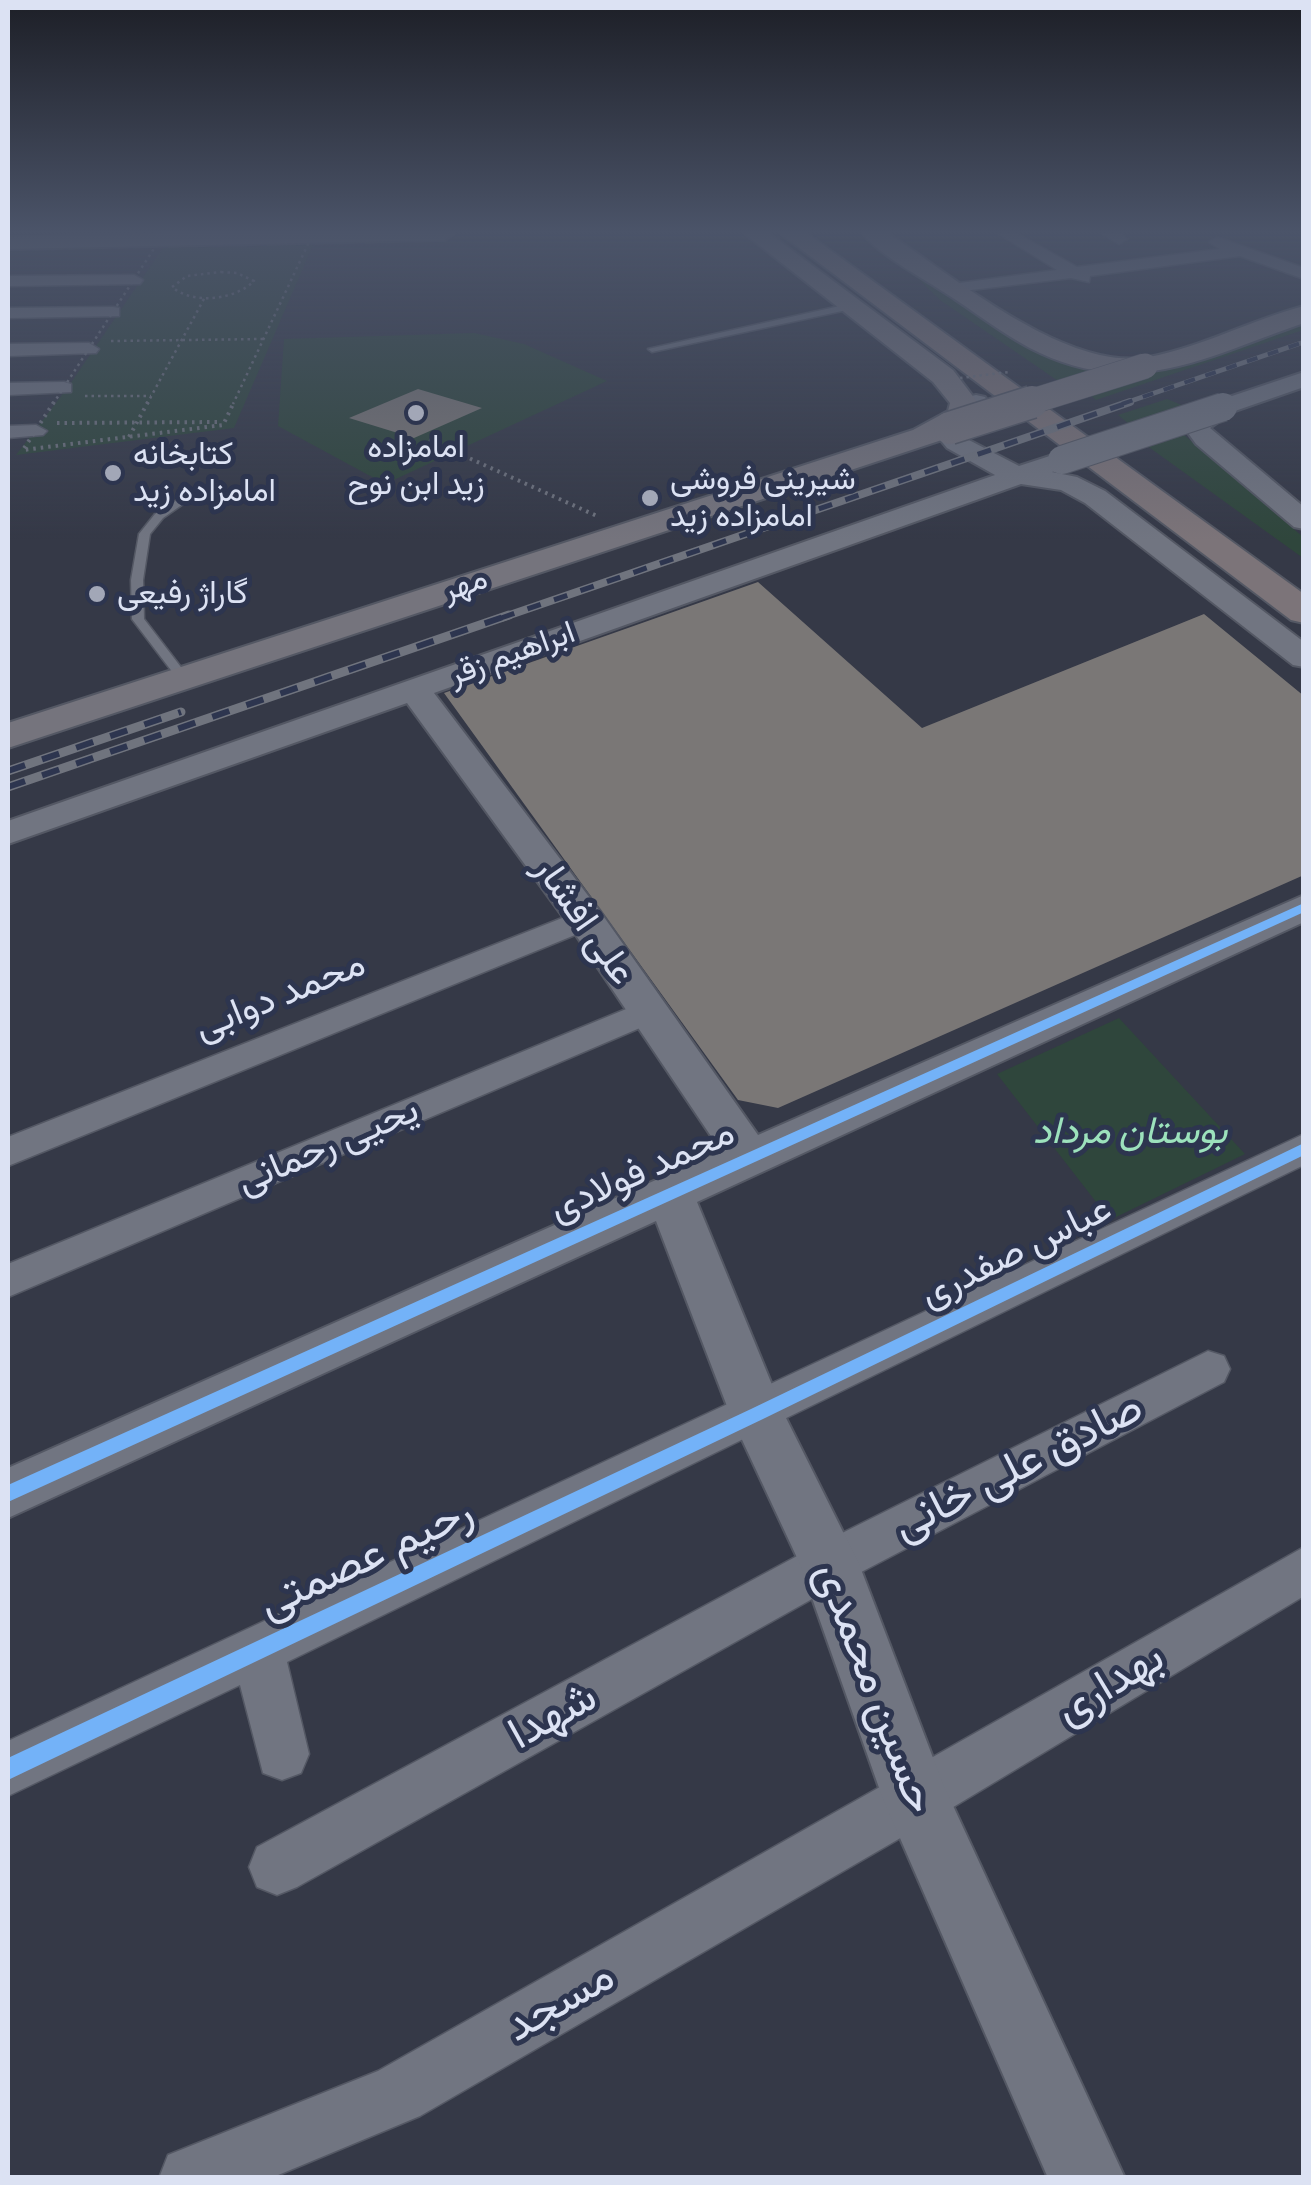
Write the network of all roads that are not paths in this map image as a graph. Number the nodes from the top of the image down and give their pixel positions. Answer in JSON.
{"nodes":[{"id":1,"x":713,"y":336,"type":"edge"},
{"id":2,"x":889,"y":336,"type":"edge"},
{"id":3,"x":932,"y":336,"type":"edge"},
{"id":4,"x":994,"y":336,"type":"edge"},
{"id":5,"x":1034,"y":336,"type":"edge"},
{"id":6,"x":1237,"y":336,"type":"edge"},
{"id":7,"x":92,"y":345,"type":"road end"},
{"id":8,"x":652,"y":349,"type":"dead end"},
{"id":9,"x":8,"y":350,"type":"edge"},
{"id":10,"x":1145,"y":366,"type":"junction"},
{"id":11,"x":1304,"y":379,"type":"edge"},
{"id":12,"x":8,"y":389,"type":"edge"},
{"id":13,"x":955,"y":390,"type":"junction"},
{"id":14,"x":61,"y":392,"type":"road end"},
{"id":15,"x":1223,"y":408,"type":"junction"},
{"id":16,"x":38,"y":427,"type":"road end"},
{"id":17,"x":8,"y":432,"type":"edge"},
{"id":18,"x":924,"y":436,"type":"junction"},
{"id":19,"x":1016,"y":475,"type":"junction"},
{"id":20,"x":181,"y":502,"type":"dead end"},
{"id":21,"x":1226,"y":517,"type":"dead end"},
{"id":22,"x":1304,"y":521,"type":"edge"},
{"id":23,"x":1304,"y":612,"type":"edge"},
{"id":24,"x":1304,"y":658,"type":"edge"},
{"id":25,"x":184,"y":679,"type":"junction"},
{"id":26,"x":414,"y":689,"type":"junction"},
{"id":27,"x":8,"y":736,"type":"edge"},
{"id":28,"x":8,"y":834,"type":"edge"},
{"id":29,"x":1304,"y":907,"type":"edge"},
{"id":30,"x":585,"y":918,"type":"junction"},
{"id":31,"x":648,"y":1012,"type":"junction"},
{"id":32,"x":1304,"y":1148,"type":"edge"},
{"id":33,"x":8,"y":1152,"type":"edge"},
{"id":34,"x":750,"y":1158,"type":"junction"},
{"id":35,"x":670,"y":1194,"type":"junction"},
{"id":36,"x":8,"y":1281,"type":"edge"},
{"id":37,"x":1208,"y":1369,"type":"dead end"},
{"id":38,"x":756,"y":1414,"type":"junction"},
{"id":39,"x":8,"y":1494,"type":"edge"},
{"id":40,"x":829,"y":1564,"type":"junction"},
{"id":41,"x":1304,"y":1568,"type":"edge"},
{"id":42,"x":258,"y":1650,"type":"junction"},
{"id":43,"x":282,"y":1754,"type":"dead end"},
{"id":44,"x":8,"y":1769,"type":"edge"},
{"id":45,"x":916,"y":1800,"type":"junction"},
{"id":46,"x":277,"y":1867,"type":"dead end"},
{"id":47,"x":192,"y":2178,"type":"edge"},
{"id":48,"x":1088,"y":2178,"type":"edge"}],
"edges":[{"from":1,"to":8,"type":"lane"},
{"from":2,"to":13,"type":"main road"},
{"from":3,"to":23,"type":"highway"},
{"from":4,"to":21,"type":"highway"},
{"from":5,"to":10,"type":"main road"},
{"from":6,"to":10,"type":"main road","name":"مهر"},
{"from":7,"to":9,"type":"street"},
{"from":10,"to":18,"type":"main road","name":"مهر","bridge":true},
{"from":11,"to":15,"type":"street","name":"ابراهیم زقر"},
{"from":12,"to":14,"type":"street"},
{"from":13,"to":18,"type":"main road"},
{"from":13,"to":19,"type":"street"},
{"from":15,"to":19,"type":"street","name":"ابراهیم زقر","bridge":true},
{"from":15,"to":22,"type":"street"},
{"from":16,"to":17,"type":"street"},
{"from":18,"to":25,"type":"main road","name":"مهر"},
{"from":19,"to":24,"type":"street"},
{"from":19,"to":26,"type":"street","name":"ابراهیم زقر"},
{"from":20,"to":25,"type":"lane"},
{"from":25,"to":27,"type":"main road","name":"مهر"},
{"from":26,"to":28,"type":"street","name":"ابراهیم زقر"},
{"from":26,"to":30,"type":"street","name":"علی افشار"},
{"from":29,"to":34,"type":"street","name":"محمد فولادی"},
{"from":30,"to":31,"type":"street","name":"علی افشار"},
{"from":30,"to":33,"type":"street","name":"محمد دوابی"},
{"from":31,"to":34,"type":"street","name":"علی افشار"},
{"from":31,"to":36,"type":"street","name":"یحیی رحمانی"},
{"from":32,"to":38,"type":"street","name":"عباس صفدری"},
{"from":34,"to":35,"type":"street","name":"محمد فولادی"},
{"from":35,"to":38,"type":"street","name":"حسین محمدی"},
{"from":35,"to":39,"type":"street","name":"محمد فولادی"},
{"from":37,"to":40,"type":"street","name":"صادق علی خانی"},
{"from":38,"to":40,"type":"street","name":"حسین محمدی"},
{"from":38,"to":42,"type":"street","name":"رحیم عصمتی"},
{"from":40,"to":45,"type":"street","name":"حسین محمدی"},
{"from":40,"to":46,"type":"street","name":"شهدا"},
{"from":41,"to":45,"type":"street","name":"بهداری"},
{"from":42,"to":43,"type":"street"},
{"from":42,"to":44,"type":"street","name":"رحیم عصمتی"},
{"from":45,"to":47,"type":"street","name":"مسجد"},
{"from":45,"to":48,"type":"street","name":"حسین محمدی"}]}
